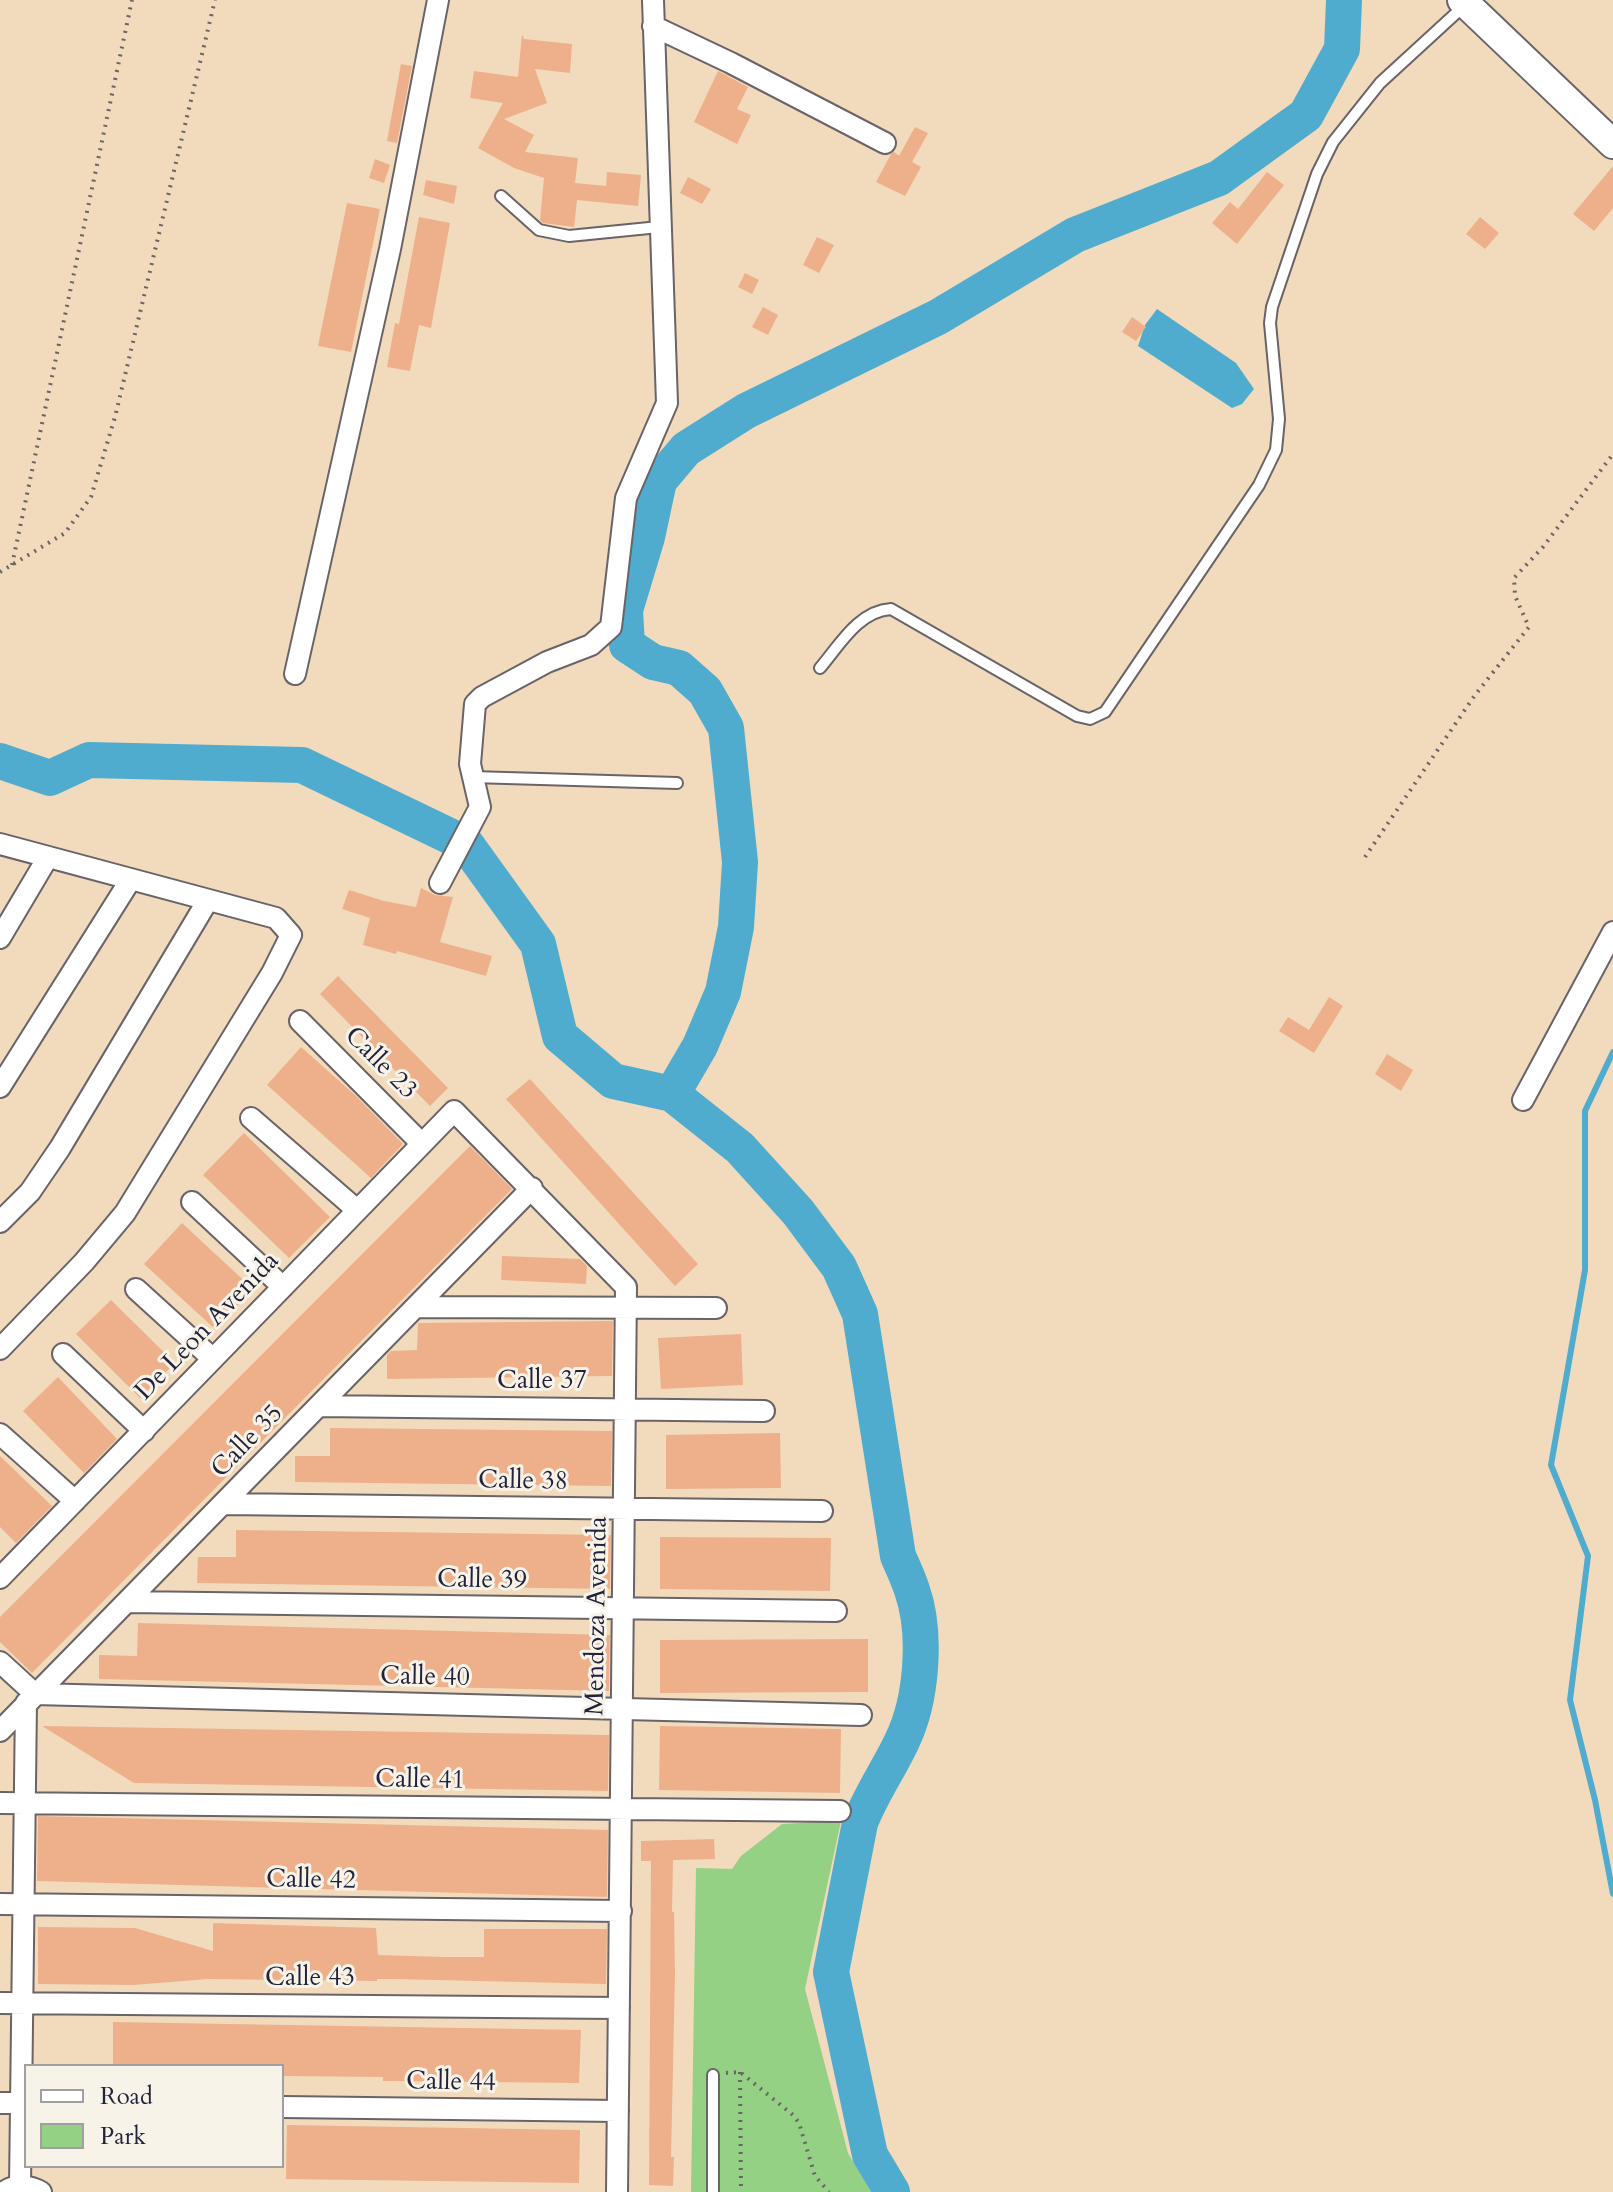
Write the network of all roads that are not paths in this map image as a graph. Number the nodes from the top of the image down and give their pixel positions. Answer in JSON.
{"nodes":[{"id":1,"x":438,"y":0,"type":"edge"},
{"id":2,"x":653,"y":0,"type":"edge"},
{"id":3,"x":1464,"y":2,"type":"edge"},
{"id":4,"x":653,"y":26,"type":"junction"},
{"id":5,"x":885,"y":143,"type":"dead end"},
{"id":6,"x":1613,"y":143,"type":"edge"},
{"id":7,"x":501,"y":196,"type":"dead end"},
{"id":8,"x":659,"y":227,"type":"junction"},
{"id":9,"x":820,"y":668,"type":"dead end"},
{"id":10,"x":295,"y":674,"type":"dead end"},
{"id":11,"x":472,"y":777,"type":"junction"},
{"id":12,"x":677,"y":783,"type":"dead end"},
{"id":13,"x":0,"y":844,"type":"edge"},
{"id":14,"x":48,"y":857,"type":"junction"},
{"id":15,"x":131,"y":879,"type":"junction"},
{"id":16,"x":440,"y":883,"type":"dead end"},
{"id":17,"x":208,"y":900,"type":"junction"},
{"id":18,"x":1613,"y":932,"type":"edge"},
{"id":19,"x":0,"y":938,"type":"edge"},
{"id":20,"x":300,"y":1021,"type":"dead end"},
{"id":21,"x":0,"y":1087,"type":"edge"},
{"id":22,"x":1523,"y":1100,"type":"dead end"},
{"id":23,"x":454,"y":1111,"type":"joint"},
{"id":24,"x":251,"y":1118,"type":"dead end"},
{"id":25,"x":422,"y":1144,"type":"junction"},
{"id":26,"x":532,"y":1188,"type":"junction"},
{"id":27,"x":192,"y":1202,"type":"dead end"},
{"id":28,"x":357,"y":1210,"type":"junction"},
{"id":29,"x":0,"y":1222,"type":"edge"},
{"id":30,"x":283,"y":1287,"type":"junction"},
{"id":31,"x":136,"y":1289,"type":"dead end"},
{"id":32,"x":416,"y":1307,"type":"junction"},
{"id":33,"x":627,"y":1308,"type":"junction"},
{"id":34,"x":716,"y":1308,"type":"dead end"},
{"id":35,"x":0,"y":1349,"type":"edge"},
{"id":36,"x":63,"y":1354,"type":"dead end"},
{"id":37,"x":213,"y":1359,"type":"junction"},
{"id":38,"x":319,"y":1406,"type":"junction"},
{"id":39,"x":626,"y":1409,"type":"junction"},
{"id":40,"x":764,"y":1411,"type":"dead end"},
{"id":41,"x":144,"y":1431,"type":"junction"},
{"id":42,"x":0,"y":1434,"type":"edge"},
{"id":43,"x":75,"y":1501,"type":"junction"},
{"id":44,"x":224,"y":1504,"type":"junction"},
{"id":45,"x":625,"y":1509,"type":"junction"},
{"id":46,"x":822,"y":1511,"type":"dead end"},
{"id":47,"x":3,"y":1570,"type":"edge"},
{"id":48,"x":128,"y":1602,"type":"junction"},
{"id":49,"x":624,"y":1609,"type":"junction"},
{"id":50,"x":836,"y":1611,"type":"dead end"},
{"id":51,"x":0,"y":1662,"type":"edge"},
{"id":52,"x":31,"y":1699,"type":"junction"},
{"id":53,"x":623,"y":1709,"type":"junction"},
{"id":54,"x":861,"y":1715,"type":"dead end"},
{"id":55,"x":0,"y":1731,"type":"edge"},
{"id":56,"x":0,"y":1803,"type":"edge"},
{"id":57,"x":26,"y":1803,"type":"junction"},
{"id":58,"x":622,"y":1809,"type":"junction"},
{"id":59,"x":840,"y":1811,"type":"dead end"},
{"id":60,"x":0,"y":1904,"type":"edge"},
{"id":61,"x":24,"y":1904,"type":"junction"},
{"id":62,"x":621,"y":1911,"type":"junction"},
{"id":63,"x":0,"y":2003,"type":"edge"},
{"id":64,"x":23,"y":2003,"type":"junction"},
{"id":65,"x":619,"y":2008,"type":"junction"},
{"id":66,"x":713,"y":2075,"type":"road end"},
{"id":67,"x":0,"y":2103,"type":"edge"},
{"id":68,"x":24,"y":2103,"type":"edge"},
{"id":69,"x":284,"y":2107,"type":"edge"},
{"id":70,"x":618,"y":2111,"type":"junction"},
{"id":71,"x":12,"y":2189,"type":"edge"},
{"id":72,"x":41,"y":2192,"type":"edge"},
{"id":73,"x":617,"y":2192,"type":"edge"},
{"id":74,"x":713,"y":2192,"type":"edge"}],
"edges":[{"from":1,"to":10,"type":"street"},
{"from":2,"to":4,"type":"street"},
{"from":3,"to":6,"type":"street"},
{"from":3,"to":9,"type":"lane"},
{"from":4,"to":5,"type":"street"},
{"from":4,"to":8,"type":"street"},
{"from":7,"to":8,"type":"lane"},
{"from":8,"to":11,"type":"street"},
{"from":11,"to":12,"type":"lane"},
{"from":11,"to":16,"type":"street"},
{"from":13,"to":14,"type":"street"},
{"from":14,"to":15,"type":"street"},
{"from":14,"to":19,"type":"street"},
{"from":15,"to":17,"type":"street"},
{"from":15,"to":21,"type":"street"},
{"from":17,"to":29,"type":"street"},
{"from":17,"to":35,"type":"street"},
{"from":18,"to":22,"type":"street"},
{"from":20,"to":25,"type":"street","name":"Calle 23"},
{"from":23,"to":25,"type":"street","name":"De Leon Avenida"},
{"from":23,"to":26,"type":"street","name":"Mendoza Avenida"},
{"from":24,"to":28,"type":"street"},
{"from":25,"to":28,"type":"street","name":"De Leon Avenida"},
{"from":26,"to":32,"type":"street","name":"Calle 35"},
{"from":26,"to":33,"type":"street","name":"Mendoza Avenida"},
{"from":27,"to":30,"type":"street"},
{"from":28,"to":30,"type":"street","name":"De Leon Avenida"},
{"from":30,"to":37,"type":"street","name":"De Leon Avenida"},
{"from":31,"to":37,"type":"street"},
{"from":32,"to":33,"type":"street"},
{"from":32,"to":38,"type":"street","name":"Calle 35"},
{"from":33,"to":34,"type":"street"},
{"from":33,"to":39,"type":"street","name":"Mendoza Avenida"},
{"from":36,"to":41,"type":"street"},
{"from":37,"to":41,"type":"street","name":"De Leon Avenida"},
{"from":38,"to":39,"type":"street","name":"Calle 37"},
{"from":38,"to":44,"type":"street","name":"Calle 35"},
{"from":39,"to":40,"type":"street","name":"Calle 37"},
{"from":39,"to":45,"type":"street","name":"Mendoza Avenida"},
{"from":41,"to":43,"type":"street","name":"De Leon Avenida"},
{"from":42,"to":43,"type":"street"},
{"from":43,"to":47,"type":"street","name":"De Leon Avenida"},
{"from":44,"to":45,"type":"street","name":"Calle 38"},
{"from":44,"to":48,"type":"street","name":"Calle 35"},
{"from":45,"to":46,"type":"street","name":"Calle 38"},
{"from":45,"to":49,"type":"street","name":"Mendoza Avenida"},
{"from":48,"to":49,"type":"street","name":"Calle 39"},
{"from":48,"to":52,"type":"street","name":"Calle 35"},
{"from":49,"to":50,"type":"street","name":"Calle 39"},
{"from":49,"to":53,"type":"street","name":"Mendoza Avenida"},
{"from":51,"to":52,"type":"street"},
{"from":52,"to":53,"type":"street","name":"Calle 40"},
{"from":52,"to":55,"type":"street","name":"Calle 35"},
{"from":52,"to":57,"type":"street"},
{"from":53,"to":54,"type":"street","name":"Calle 40"},
{"from":53,"to":58,"type":"street","name":"Mendoza Avenida"},
{"from":56,"to":57,"type":"street","name":"Calle 41"},
{"from":57,"to":58,"type":"street","name":"Calle 41"},
{"from":57,"to":61,"type":"street"},
{"from":58,"to":59,"type":"street","name":"Calle 41"},
{"from":58,"to":62,"type":"street","name":"Mendoza Avenida"},
{"from":60,"to":61,"type":"street","name":"Calle 42"},
{"from":61,"to":62,"type":"street","name":"Calle 42"},
{"from":61,"to":64,"type":"street"},
{"from":62,"to":65,"type":"street","name":"Mendoza Avenida"},
{"from":63,"to":64,"type":"street","name":"Calle 43"},
{"from":64,"to":65,"type":"street","name":"Calle 43"},
{"from":64,"to":68,"type":"street"},
{"from":65,"to":70,"type":"street","name":"Mendoza Avenida"},
{"from":66,"to":74,"type":"lane"},
{"from":67,"to":68,"type":"street"},
{"from":68,"to":71,"type":"street"},
{"from":69,"to":70,"type":"street","name":"Calle 44"},
{"from":70,"to":73,"type":"street","name":"Mendoza Avenida"},
{"from":71,"to":72,"type":"street"}]}
